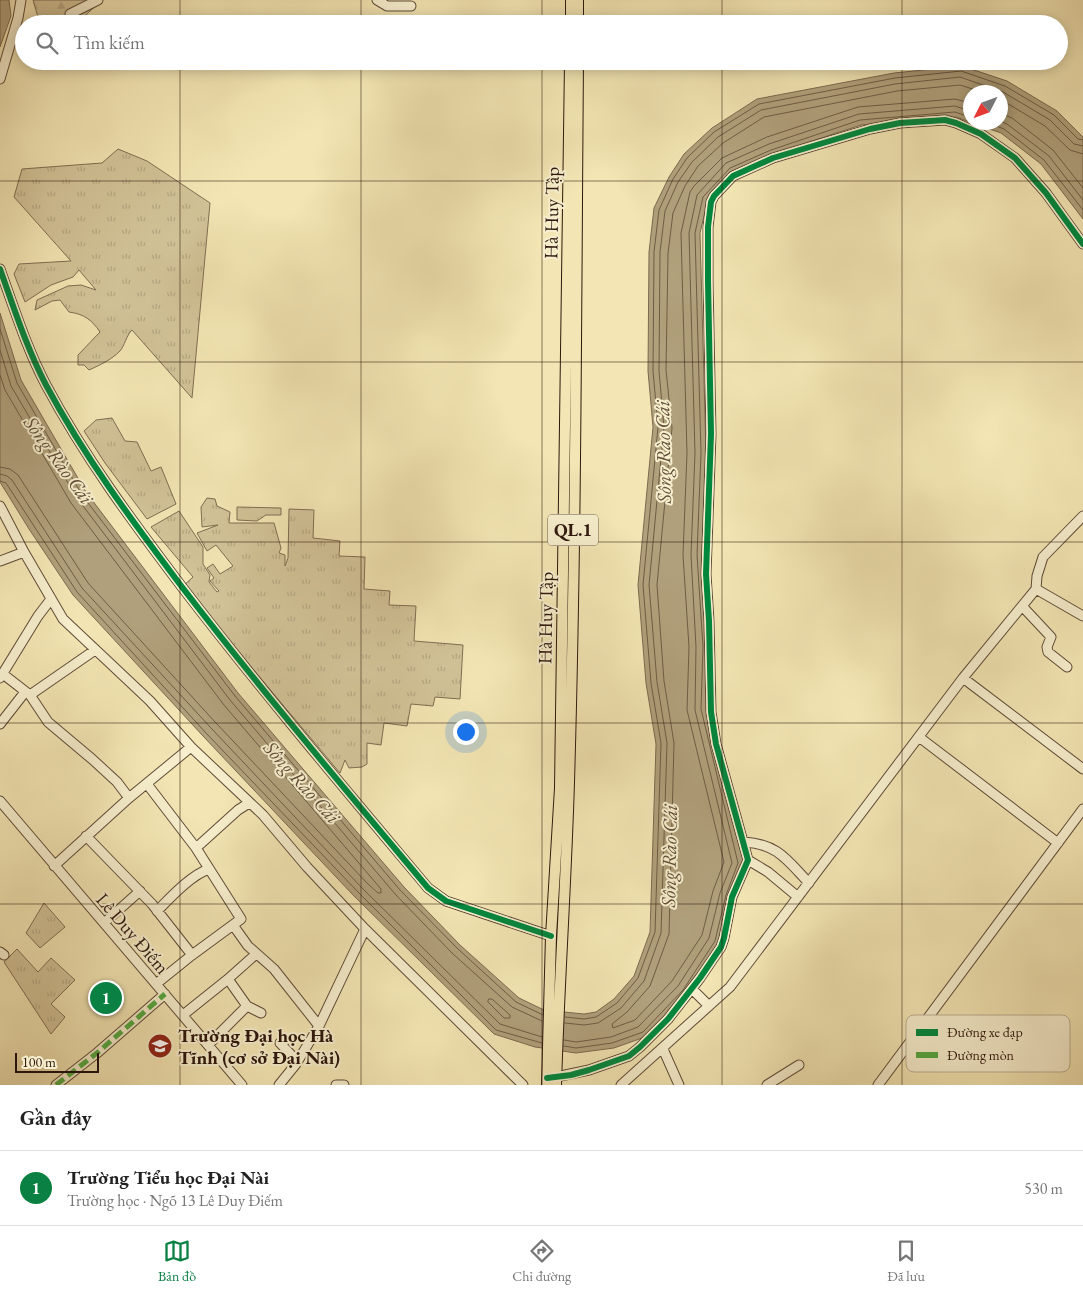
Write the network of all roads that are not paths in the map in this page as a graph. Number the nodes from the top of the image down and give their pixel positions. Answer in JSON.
{"nodes":[{"id":1,"x":21,"y":0,"type":"edge"},
{"id":2,"x":98,"y":0,"type":"edge"},
{"id":3,"x":378,"y":0,"type":"edge"},
{"id":4,"x":571,"y":0,"type":"edge"},
{"id":5,"x":578,"y":0,"type":"edge"},
{"id":6,"x":411,"y":6,"type":"dead end"},
{"id":7,"x":70,"y":14,"type":"dead end"},
{"id":8,"x":18,"y":15,"type":"edge"},
{"id":9,"x":570,"y":15,"type":"edge"},
{"id":10,"x":578,"y":15,"type":"edge"},
{"id":11,"x":15,"y":28,"type":"edge"},
{"id":12,"x":570,"y":70,"type":"edge"},
{"id":13,"x":578,"y":70,"type":"edge"},
{"id":14,"x":0,"y":79,"type":"edge"},
{"id":15,"x":1083,"y":244,"type":"edge"},
{"id":16,"x":0,"y":269,"type":"edge"},
{"id":17,"x":0,"y":506,"type":"edge"},
{"id":18,"x":1083,"y":516,"type":"edge"},
{"id":19,"x":24,"y":552,"type":"junction"},
{"id":20,"x":0,"y":561,"type":"edge"},
{"id":21,"x":1036,"y":589,"type":"junction"},
{"id":22,"x":51,"y":599,"type":"junction"},
{"id":23,"x":1022,"y":606,"type":"junction"},
{"id":24,"x":1083,"y":616,"type":"edge"},
{"id":25,"x":95,"y":650,"type":"junction"},
{"id":26,"x":1067,"y":667,"type":"dead end"},
{"id":27,"x":1,"y":676,"type":"edge"},
{"id":28,"x":963,"y":678,"type":"junction"},
{"id":29,"x":27,"y":694,"type":"junction"},
{"id":30,"x":0,"y":724,"type":"edge"},
{"id":31,"x":919,"y":736,"type":"junction"},
{"id":32,"x":191,"y":747,"type":"junction"},
{"id":33,"x":1083,"y":769,"type":"edge"},
{"id":34,"x":147,"y":784,"type":"junction"},
{"id":35,"x":129,"y":798,"type":"junction"},
{"id":36,"x":0,"y":801,"type":"edge"},
{"id":37,"x":249,"y":803,"type":"junction"},
{"id":38,"x":1083,"y":809,"type":"edge"},
{"id":39,"x":86,"y":836,"type":"junction"},
{"id":40,"x":744,"y":842,"type":"junction"},
{"id":41,"x":1058,"y":843,"type":"junction"},
{"id":42,"x":196,"y":848,"type":"junction"},
{"id":43,"x":748,"y":860,"type":"junction"},
{"id":44,"x":54,"y":866,"type":"junction"},
{"id":45,"x":209,"y":869,"type":"junction"},
{"id":46,"x":809,"y":883,"type":"junction"},
{"id":47,"x":140,"y":891,"type":"junction"},
{"id":48,"x":798,"y":897,"type":"junction"},
{"id":49,"x":157,"y":911,"type":"junction"},
{"id":50,"x":104,"y":923,"type":"junction"},
{"id":51,"x":233,"y":925,"type":"junction"},
{"id":52,"x":365,"y":929,"type":"junction"},
{"id":53,"x":551,"y":936,"type":"junction"},
{"id":54,"x":256,"y":954,"type":"junction"},
{"id":55,"x":192,"y":955,"type":"junction"},
{"id":56,"x":228,"y":978,"type":"junction"},
{"id":57,"x":156,"y":984,"type":"junction"},
{"id":58,"x":692,"y":989,"type":"junction"},
{"id":59,"x":165,"y":994,"type":"junction"},
{"id":60,"x":554,"y":999,"type":"junction"},
{"id":61,"x":247,"y":1006,"type":"junction"},
{"id":62,"x":709,"y":1006,"type":"junction"},
{"id":63,"x":261,"y":1013,"type":"dead end"},
{"id":64,"x":183,"y":1015,"type":"junction"},
{"id":65,"x":930,"y":1015,"type":"edge"},
{"id":66,"x":319,"y":1026,"type":"junction"},
{"id":67,"x":280,"y":1043,"type":"dead end"},
{"id":68,"x":208,"y":1045,"type":"junction"},
{"id":69,"x":906,"y":1047,"type":"edge"},
{"id":70,"x":663,"y":1049,"type":"junction"},
{"id":71,"x":297,"y":1062,"type":"junction"},
{"id":72,"x":799,"y":1064,"type":"dead end"},
{"id":73,"x":551,"y":1081,"type":"edge"},
{"id":74,"x":631,"y":1082,"type":"edge"},
{"id":75,"x":56,"y":1085,"type":"edge"},
{"id":76,"x":242,"y":1085,"type":"edge"},
{"id":77,"x":279,"y":1085,"type":"edge"},
{"id":78,"x":336,"y":1085,"type":"edge"},
{"id":79,"x":344,"y":1085,"type":"edge"},
{"id":80,"x":524,"y":1085,"type":"edge"},
{"id":81,"x":621,"y":1085,"type":"edge"},
{"id":82,"x":679,"y":1085,"type":"edge"},
{"id":83,"x":767,"y":1085,"type":"edge"},
{"id":84,"x":878,"y":1085,"type":"edge"}],
"edges":[{"from":1,"to":8,"type":"street"},
{"from":2,"to":7,"type":"street"},
{"from":3,"to":6,"type":"street"},
{"from":4,"to":9,"type":"main road"},
{"from":5,"to":10,"type":"main road"},
{"from":11,"to":14,"type":"street"},
{"from":12,"to":53,"type":"main road","name":"Hà Huy Tập","number":"QL.1"},
{"from":13,"to":60,"type":"main road","name":"Hà Huy Tập","number":"QL.1"},
{"from":15,"to":40,"type":"street"},
{"from":16,"to":53,"type":"street"},
{"from":17,"to":19,"type":"street"},
{"from":18,"to":21,"type":"street"},
{"from":19,"to":20,"type":"street"},
{"from":19,"to":22,"type":"street"},
{"from":21,"to":23,"type":"street"},
{"from":21,"to":24,"type":"street"},
{"from":22,"to":25,"type":"street"},
{"from":22,"to":27,"type":"street"},
{"from":23,"to":26,"type":"street"},
{"from":23,"to":28,"type":"street"},
{"from":25,"to":29,"type":"street"},
{"from":25,"to":32,"type":"street"},
{"from":27,"to":29,"type":"street"},
{"from":28,"to":31,"type":"street"},
{"from":28,"to":33,"type":"street"},
{"from":29,"to":30,"type":"street"},
{"from":29,"to":35,"type":"street"},
{"from":31,"to":41,"type":"street"},
{"from":31,"to":46,"type":"street"},
{"from":32,"to":34,"type":"street"},
{"from":32,"to":37,"type":"street"},
{"from":34,"to":35,"type":"street"},
{"from":34,"to":42,"type":"street"},
{"from":35,"to":39,"type":"street"},
{"from":36,"to":44,"type":"street","name":"Lê Duy Điếm"},
{"from":37,"to":42,"type":"street"},
{"from":37,"to":52,"type":"street"},
{"from":38,"to":41,"type":"street"},
{"from":39,"to":44,"type":"street"},
{"from":39,"to":47,"type":"street"},
{"from":40,"to":43,"type":"street"},
{"from":40,"to":46,"type":"street"},
{"from":41,"to":65,"type":"street"},
{"from":42,"to":45,"type":"street"},
{"from":43,"to":48,"type":"street"},
{"from":43,"to":58,"type":"street"},
{"from":44,"to":50,"type":"street","name":"Lê Duy Điếm"},
{"from":45,"to":49,"type":"street"},
{"from":45,"to":51,"type":"street"},
{"from":46,"to":48,"type":"street"},
{"from":47,"to":49,"type":"street"},
{"from":47,"to":50,"type":"street"},
{"from":48,"to":62,"type":"street"},
{"from":49,"to":55,"type":"street"},
{"from":50,"to":57,"type":"street","name":"Lê Duy Điếm"},
{"from":51,"to":54,"type":"street"},
{"from":51,"to":55,"type":"street"},
{"from":52,"to":66,"type":"street"},
{"from":52,"to":80,"type":"street"},
{"from":53,"to":60,"type":"main road","name":"Hà Huy Tập","number":"QL.1"},
{"from":54,"to":56,"type":"street"},
{"from":54,"to":66,"type":"street"},
{"from":55,"to":57,"type":"street"},
{"from":56,"to":61,"type":"street"},
{"from":56,"to":64,"type":"street"},
{"from":57,"to":59,"type":"street","name":"Lê Duy Điếm"},
{"from":58,"to":62,"type":"street"},
{"from":58,"to":73,"type":"street"},
{"from":59,"to":64,"type":"street","name":"Lê Duy Điếm"},
{"from":59,"to":75,"type":"street"},
{"from":60,"to":73,"type":"main road","name":"Hà Huy Tập","number":"QL.1"},
{"from":61,"to":63,"type":"street"},
{"from":61,"to":68,"type":"street"},
{"from":62,"to":70,"type":"street"},
{"from":64,"to":68,"type":"street","name":"Lê Duy Điếm"},
{"from":66,"to":71,"type":"street"},
{"from":67,"to":71,"type":"street"},
{"from":68,"to":76,"type":"street","name":"Lê Duy Điếm"},
{"from":69,"to":84,"type":"street"},
{"from":70,"to":74,"type":"street"},
{"from":70,"to":82,"type":"street"},
{"from":71,"to":77,"type":"street"},
{"from":72,"to":83,"type":"street"},
{"from":74,"to":81,"type":"street"},
{"from":78,"to":79,"type":"street"}]}
